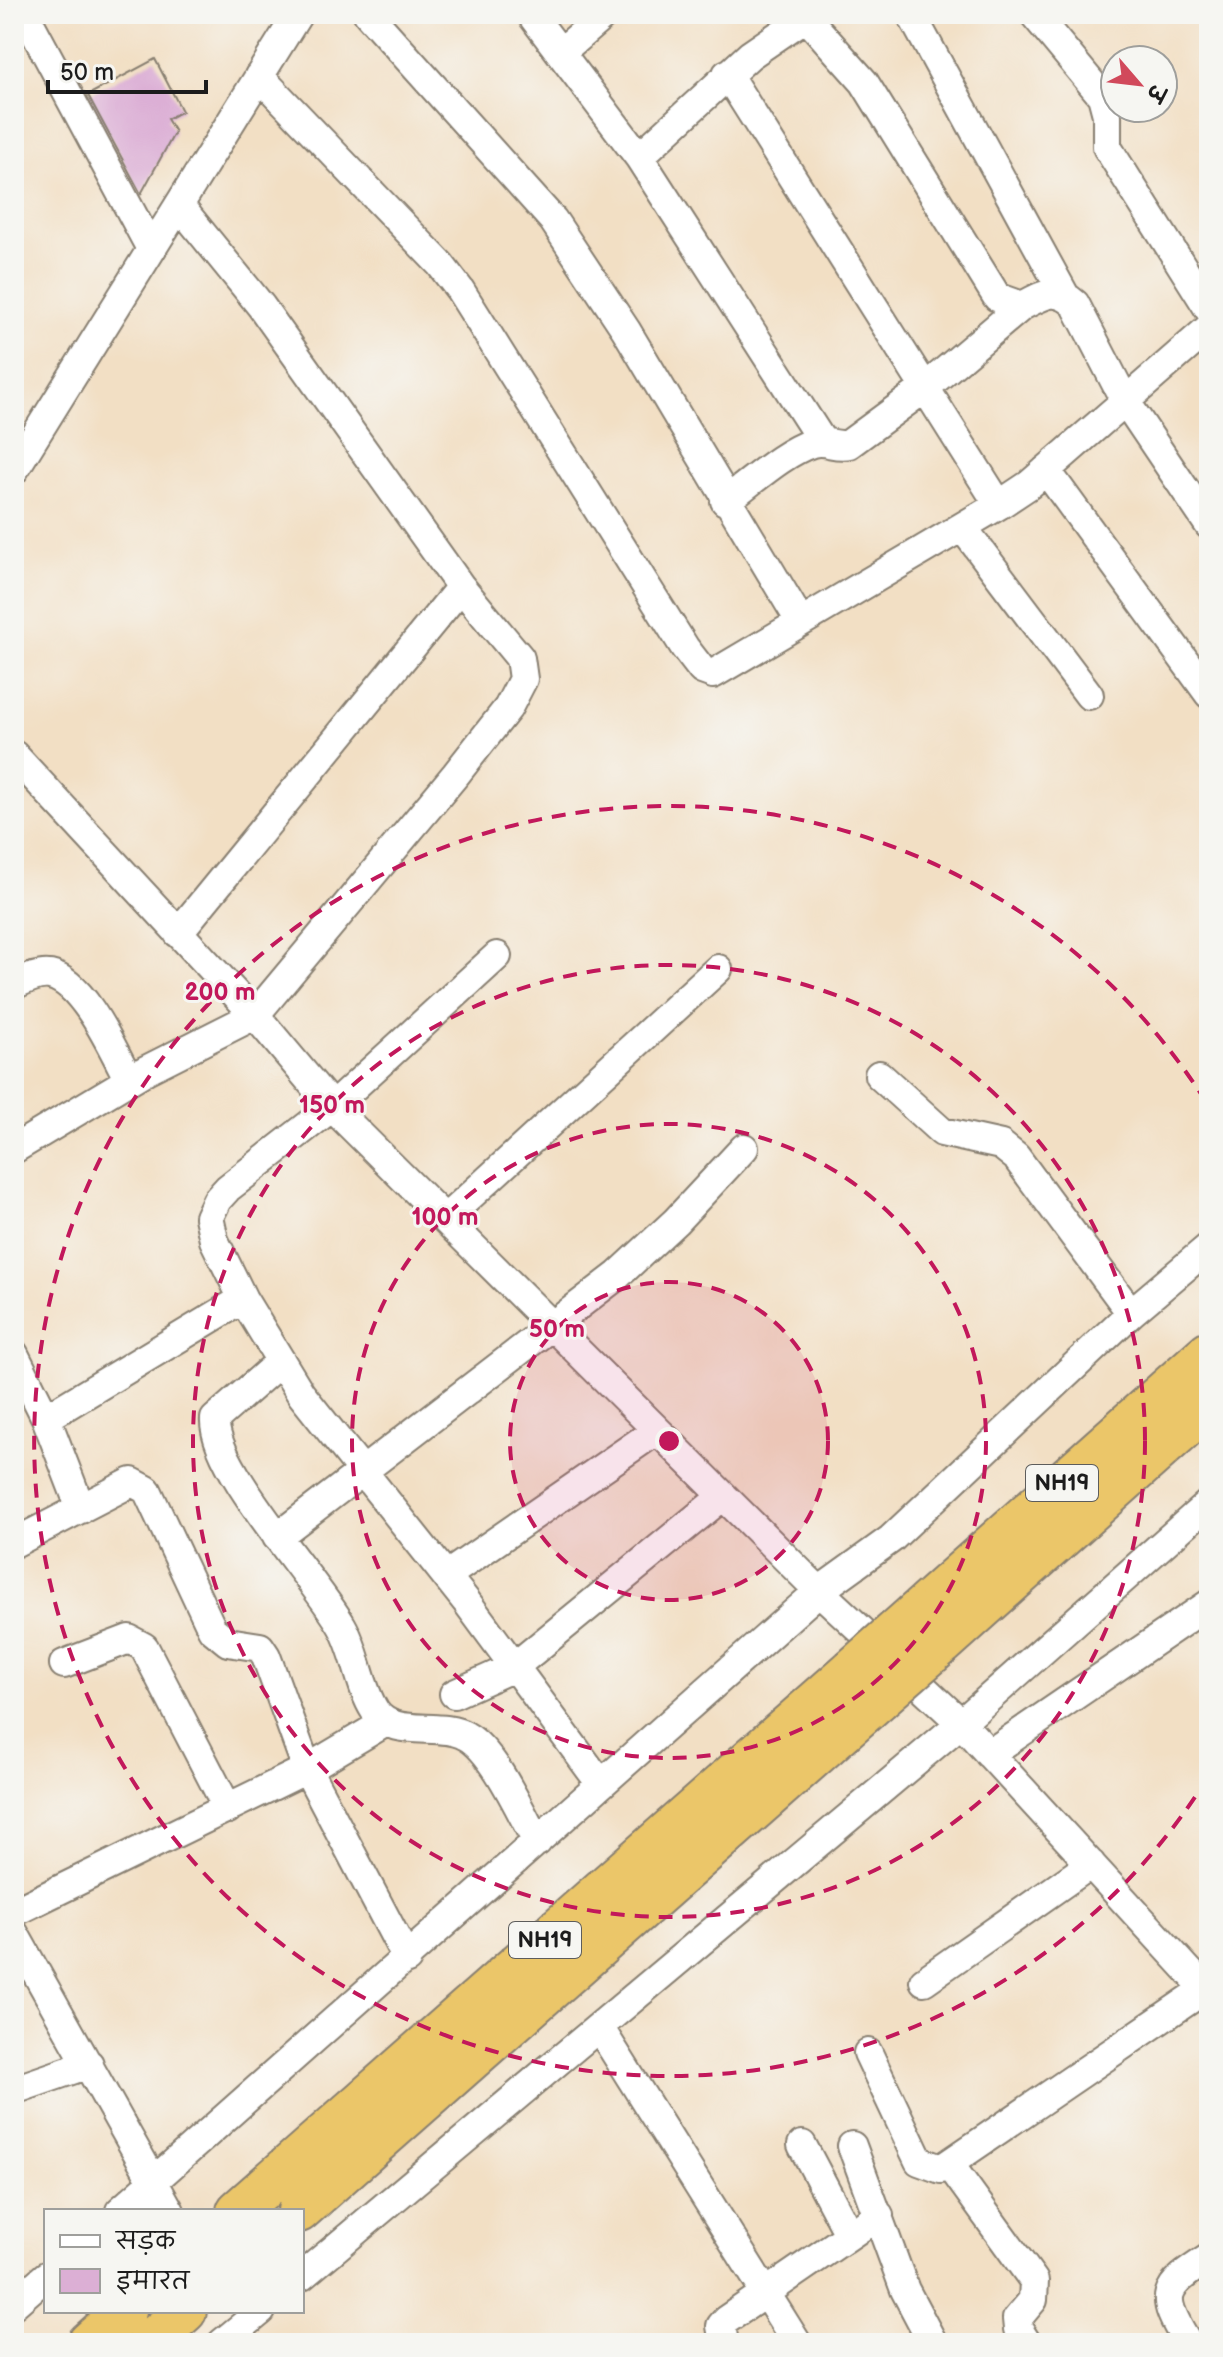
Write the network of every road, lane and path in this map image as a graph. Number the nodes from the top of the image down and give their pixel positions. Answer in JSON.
{"nodes":[{"id":1,"x":25,"y":14,"type":"edge"},
{"id":2,"x":298,"y":14,"type":"edge"},
{"id":3,"x":368,"y":14,"type":"edge"},
{"id":4,"x":531,"y":14,"type":"edge"},
{"id":5,"x":605,"y":14,"type":"edge"},
{"id":6,"x":911,"y":14,"type":"edge"},
{"id":7,"x":1034,"y":14,"type":"edge"},
{"id":8,"x":808,"y":16,"type":"edge"},
{"id":9,"x":561,"y":52,"type":"junction"},
{"id":10,"x":727,"y":74,"type":"junction"},
{"id":11,"x":259,"y":76,"type":"junction"},
{"id":12,"x":639,"y":157,"type":"junction"},
{"id":13,"x":179,"y":205,"type":"junction"},
{"id":14,"x":151,"y":249,"type":"junction"},
{"id":15,"x":1064,"y":294,"type":"junction"},
{"id":16,"x":1022,"y":306,"type":"junction"},
{"id":17,"x":1209,"y":309,"type":"edge"},
{"id":18,"x":1209,"y":328,"type":"edge"},
{"id":19,"x":925,"y":388,"type":"junction"},
{"id":20,"x":1124,"y":399,"type":"junction"},
{"id":21,"x":822,"y":441,"type":"junction"},
{"id":22,"x":14,"y":470,"type":"edge"},
{"id":23,"x":1046,"y":470,"type":"junction"},
{"id":24,"x":725,"y":501,"type":"junction"},
{"id":25,"x":999,"y":505,"type":"junction"},
{"id":26,"x":1209,"y":525,"type":"edge"},
{"id":27,"x":963,"y":528,"type":"junction"},
{"id":28,"x":461,"y":587,"type":"junction"},
{"id":29,"x":800,"y":621,"type":"junction"},
{"id":30,"x":1209,"y":694,"type":"edge"},
{"id":31,"x":1089,"y":695,"type":"dead end"},
{"id":32,"x":14,"y":755,"type":"edge"},
{"id":33,"x":178,"y":933,"type":"junction"},
{"id":34,"x":497,"y":956,"type":"dead end"},
{"id":35,"x":718,"y":969,"type":"dead end"},
{"id":36,"x":14,"y":985,"type":"edge"},
{"id":37,"x":255,"y":1015,"type":"junction"},
{"id":38,"x":879,"y":1075,"type":"dead end"},
{"id":39,"x":129,"y":1080,"type":"junction"},
{"id":40,"x":332,"y":1107,"type":"junction"},
{"id":41,"x":744,"y":1148,"type":"dead end"},
{"id":42,"x":14,"y":1149,"type":"edge"},
{"id":43,"x":445,"y":1219,"type":"junction"},
{"id":44,"x":1209,"y":1247,"type":"edge"},
{"id":45,"x":243,"y":1299,"type":"junction"},
{"id":46,"x":1131,"y":1313,"type":"junction"},
{"id":47,"x":553,"y":1327,"type":"junction"},
{"id":48,"x":1209,"y":1352,"type":"edge"},
{"id":49,"x":14,"y":1354,"type":"edge"},
{"id":50,"x":281,"y":1361,"type":"junction"},
{"id":51,"x":1209,"y":1405,"type":"edge"},
{"id":52,"x":46,"y":1418,"type":"junction"},
{"id":53,"x":657,"y":1430,"type":"junction"},
{"id":54,"x":361,"y":1471,"type":"junction"},
{"id":55,"x":723,"y":1496,"type":"junction"},
{"id":56,"x":1209,"y":1503,"type":"edge"},
{"id":57,"x":81,"y":1509,"type":"junction"},
{"id":58,"x":277,"y":1537,"type":"junction"},
{"id":59,"x":14,"y":1543,"type":"edge"},
{"id":60,"x":446,"y":1576,"type":"junction"},
{"id":61,"x":819,"y":1591,"type":"junction"},
{"id":62,"x":1209,"y":1604,"type":"edge"},
{"id":63,"x":929,"y":1629,"type":"junction"},
{"id":64,"x":64,"y":1664,"type":"dead end"},
{"id":65,"x":514,"y":1667,"type":"junction"},
{"id":66,"x":866,"y":1684,"type":"junction"},
{"id":67,"x":454,"y":1694,"type":"dead end"},
{"id":68,"x":386,"y":1722,"type":"junction"},
{"id":69,"x":961,"y":1723,"type":"junction"},
{"id":70,"x":989,"y":1754,"type":"junction"},
{"id":71,"x":307,"y":1769,"type":"junction"},
{"id":72,"x":601,"y":1784,"type":"junction"},
{"id":73,"x":228,"y":1809,"type":"junction"},
{"id":74,"x":537,"y":1842,"type":"junction"},
{"id":75,"x":1091,"y":1864,"type":"junction"},
{"id":76,"x":14,"y":1912,"type":"edge"},
{"id":77,"x":14,"y":1933,"type":"edge"},
{"id":78,"x":407,"y":1959,"type":"junction"},
{"id":79,"x":924,"y":1981,"type":"dead end"},
{"id":80,"x":1207,"y":1991,"type":"edge"},
{"id":81,"x":599,"y":2027,"type":"junction"},
{"id":82,"x":868,"y":2053,"type":"dead end"},
{"id":83,"x":89,"y":2064,"type":"junction"},
{"id":84,"x":14,"y":2090,"type":"edge"},
{"id":85,"x":802,"y":2145,"type":"dead end"},
{"id":86,"x":852,"y":2146,"type":"dead end"},
{"id":87,"x":950,"y":2165,"type":"junction"},
{"id":88,"x":154,"y":2182,"type":"junction"},
{"id":89,"x":122,"y":2209,"type":"edge"},
{"id":90,"x":169,"y":2209,"type":"edge"},
{"id":91,"x":240,"y":2209,"type":"edge"},
{"id":92,"x":301,"y":2209,"type":"edge"},
{"id":93,"x":879,"y":2215,"type":"junction"},
{"id":94,"x":849,"y":2234,"type":"junction"},
{"id":95,"x":1209,"y":2258,"type":"edge"},
{"id":96,"x":304,"y":2274,"type":"edge"},
{"id":97,"x":44,"y":2278,"type":"edge"},
{"id":98,"x":764,"y":2292,"type":"junction"},
{"id":99,"x":14,"y":2304,"type":"edge"},
{"id":100,"x":123,"y":2313,"type":"edge"},
{"id":101,"x":183,"y":2313,"type":"edge"},
{"id":102,"x":258,"y":2313,"type":"edge"},
{"id":103,"x":232,"y":2332,"type":"edge"},
{"id":104,"x":89,"y":2343,"type":"edge"},
{"id":105,"x":149,"y":2343,"type":"edge"},
{"id":106,"x":724,"y":2343,"type":"edge"},
{"id":107,"x":797,"y":2343,"type":"edge"},
{"id":108,"x":933,"y":2343,"type":"edge"},
{"id":109,"x":1027,"y":2343,"type":"edge"},
{"id":110,"x":1188,"y":2343,"type":"edge"}],
"edges":[{"from":1,"to":14,"type":"street"},
{"from":2,"to":11,"type":"street"},
{"from":3,"to":24,"type":"street"},
{"from":4,"to":9,"type":"street"},
{"from":5,"to":9,"type":"street"},
{"from":6,"to":15,"type":"street"},
{"from":7,"to":17,"type":"street"},
{"from":8,"to":10,"type":"street"},
{"from":8,"to":16,"type":"street"},
{"from":9,"to":12,"type":"street"},
{"from":10,"to":12,"type":"street"},
{"from":10,"to":19,"type":"street"},
{"from":11,"to":13,"type":"street"},
{"from":11,"to":29,"type":"street"},
{"from":12,"to":21,"type":"street"},
{"from":13,"to":14,"type":"street"},
{"from":13,"to":28,"type":"street"},
{"from":14,"to":22,"type":"street"},
{"from":15,"to":16,"type":"street"},
{"from":15,"to":20,"type":"street"},
{"from":16,"to":19,"type":"street"},
{"from":18,"to":20,"type":"street"},
{"from":19,"to":21,"type":"street"},
{"from":19,"to":25,"type":"street"},
{"from":20,"to":23,"type":"street"},
{"from":20,"to":26,"type":"street"},
{"from":21,"to":24,"type":"street"},
{"from":23,"to":25,"type":"street"},
{"from":23,"to":30,"type":"street"},
{"from":24,"to":29,"type":"street"},
{"from":25,"to":27,"type":"street"},
{"from":27,"to":29,"type":"street"},
{"from":27,"to":31,"type":"street"},
{"from":28,"to":33,"type":"street"},
{"from":28,"to":37,"type":"street"},
{"from":32,"to":33,"type":"street"},
{"from":33,"to":37,"type":"street"},
{"from":34,"to":40,"type":"street"},
{"from":35,"to":43,"type":"street"},
{"from":36,"to":39,"type":"street"},
{"from":37,"to":39,"type":"street"},
{"from":37,"to":40,"type":"street"},
{"from":38,"to":46,"type":"street"},
{"from":39,"to":42,"type":"street"},
{"from":40,"to":43,"type":"street"},
{"from":40,"to":45,"type":"street"},
{"from":41,"to":47,"type":"street"},
{"from":43,"to":47,"type":"street"},
{"from":44,"to":46,"type":"street"},
{"from":45,"to":50,"type":"street"},
{"from":45,"to":52,"type":"street"},
{"from":46,"to":61,"type":"street"},
{"from":47,"to":53,"type":"street"},
{"from":47,"to":54,"type":"street"},
{"from":48,"to":63,"type":"highway","number":"NH19"},
{"from":49,"to":52,"type":"street"},
{"from":50,"to":54,"type":"street"},
{"from":50,"to":58,"type":"street"},
{"from":51,"to":63,"type":"highway","number":"NH19"},
{"from":52,"to":57,"type":"street"},
{"from":53,"to":55,"type":"street"},
{"from":53,"to":60,"type":"street"},
{"from":54,"to":58,"type":"street"},
{"from":54,"to":60,"type":"street"},
{"from":55,"to":61,"type":"street"},
{"from":55,"to":65,"type":"street"},
{"from":56,"to":69,"type":"street"},
{"from":57,"to":59,"type":"street"},
{"from":57,"to":71,"type":"street"},
{"from":58,"to":68,"type":"street"},
{"from":60,"to":65,"type":"street"},
{"from":61,"to":69,"type":"street"},
{"from":61,"to":72,"type":"street"},
{"from":62,"to":70,"type":"street"},
{"from":63,"to":66,"type":"highway","number":"NH19","bridge":true},
{"from":64,"to":73,"type":"street"},
{"from":65,"to":67,"type":"street"},
{"from":65,"to":72,"type":"street"},
{"from":66,"to":91,"type":"highway","number":"NH19"},
{"from":66,"to":92,"type":"highway","number":"NH19"},
{"from":68,"to":71,"type":"street"},
{"from":68,"to":74,"type":"street"},
{"from":69,"to":70,"type":"street"},
{"from":69,"to":81,"type":"street"},
{"from":70,"to":75,"type":"street"},
{"from":71,"to":73,"type":"street"},
{"from":71,"to":78,"type":"street"},
{"from":72,"to":74,"type":"street"},
{"from":73,"to":76,"type":"street"},
{"from":74,"to":78,"type":"street"},
{"from":75,"to":79,"type":"street"},
{"from":75,"to":80,"type":"street"},
{"from":77,"to":83,"type":"street"},
{"from":78,"to":88,"type":"street"},
{"from":80,"to":87,"type":"street"},
{"from":81,"to":96,"type":"street"},
{"from":81,"to":98,"type":"street"},
{"from":82,"to":87,"type":"street"},
{"from":83,"to":84,"type":"street"},
{"from":83,"to":88,"type":"street"},
{"from":85,"to":94,"type":"street"},
{"from":86,"to":93,"type":"street"},
{"from":87,"to":109,"type":"street"},
{"from":88,"to":89,"type":"street"},
{"from":88,"to":90,"type":"street"},
{"from":93,"to":94,"type":"street"},
{"from":93,"to":108,"type":"street"},
{"from":94,"to":98,"type":"street"},
{"from":95,"to":110,"type":"street"},
{"from":97,"to":99,"type":"street"},
{"from":98,"to":106,"type":"street"},
{"from":98,"to":107,"type":"street"},
{"from":100,"to":104,"type":"highway"},
{"from":101,"to":105,"type":"highway"},
{"from":102,"to":103,"type":"street"}]}
